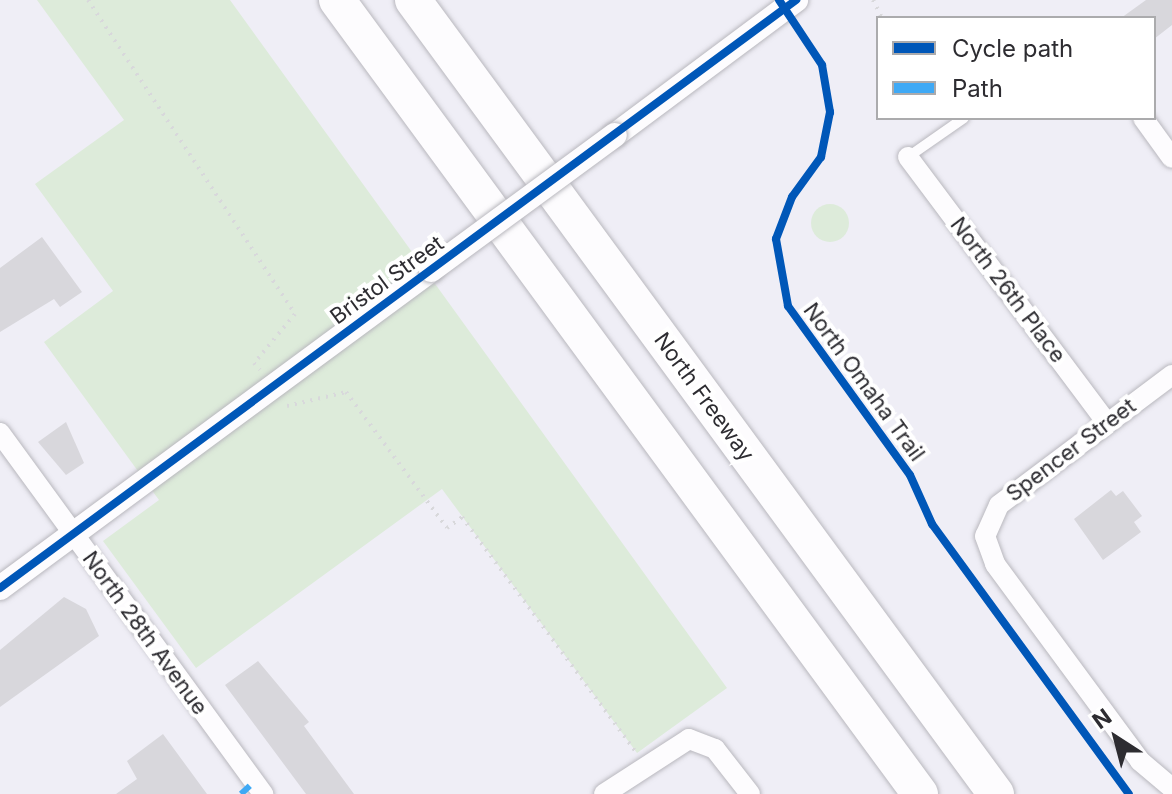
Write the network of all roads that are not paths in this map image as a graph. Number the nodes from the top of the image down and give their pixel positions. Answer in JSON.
{"nodes":[{"id":1,"x":337,"y":0,"type":"edge"},
{"id":2,"x":413,"y":0,"type":"edge"},
{"id":3,"x":796,"y":0,"type":"edge"},
{"id":4,"x":961,"y":120,"type":"edge"},
{"id":5,"x":1144,"y":120,"type":"edge"},
{"id":6,"x":908,"y":157,"type":"joint"},
{"id":7,"x":1172,"y":158,"type":"edge"},
{"id":8,"x":1172,"y":375,"type":"edge"},
{"id":9,"x":1107,"y":423,"type":"junction"},
{"id":10,"x":0,"y":433,"type":"edge"},
{"id":11,"x":73,"y":534,"type":"junction"},
{"id":12,"x":0,"y":588,"type":"edge"},
{"id":13,"x":1172,"y":788,"type":"edge"},
{"id":14,"x":253,"y":790,"type":"edge"},
{"id":15,"x":604,"y":794,"type":"edge"},
{"id":16,"x":750,"y":794,"type":"edge"},
{"id":17,"x":920,"y":794,"type":"edge"},
{"id":18,"x":996,"y":794,"type":"edge"}],
"edges":[{"from":1,"to":17,"type":"highway"},
{"from":2,"to":18,"type":"highway","name":"North Freeway"},
{"from":3,"to":11,"type":"street","name":"Bristol Street","bridge":true},
{"from":4,"to":6,"type":"lane"},
{"from":5,"to":7,"type":"street"},
{"from":6,"to":9,"type":"street","name":"North 26th Place"},
{"from":8,"to":9,"type":"street","name":"Spencer Street"},
{"from":9,"to":13,"type":"street","name":"Spencer Street"},
{"from":10,"to":11,"type":"street","name":"North 28th Avenue"},
{"from":11,"to":12,"type":"street","name":"Bristol Street"},
{"from":11,"to":14,"type":"street","name":"North 28th Avenue"},
{"from":15,"to":16,"type":"street"}]}
